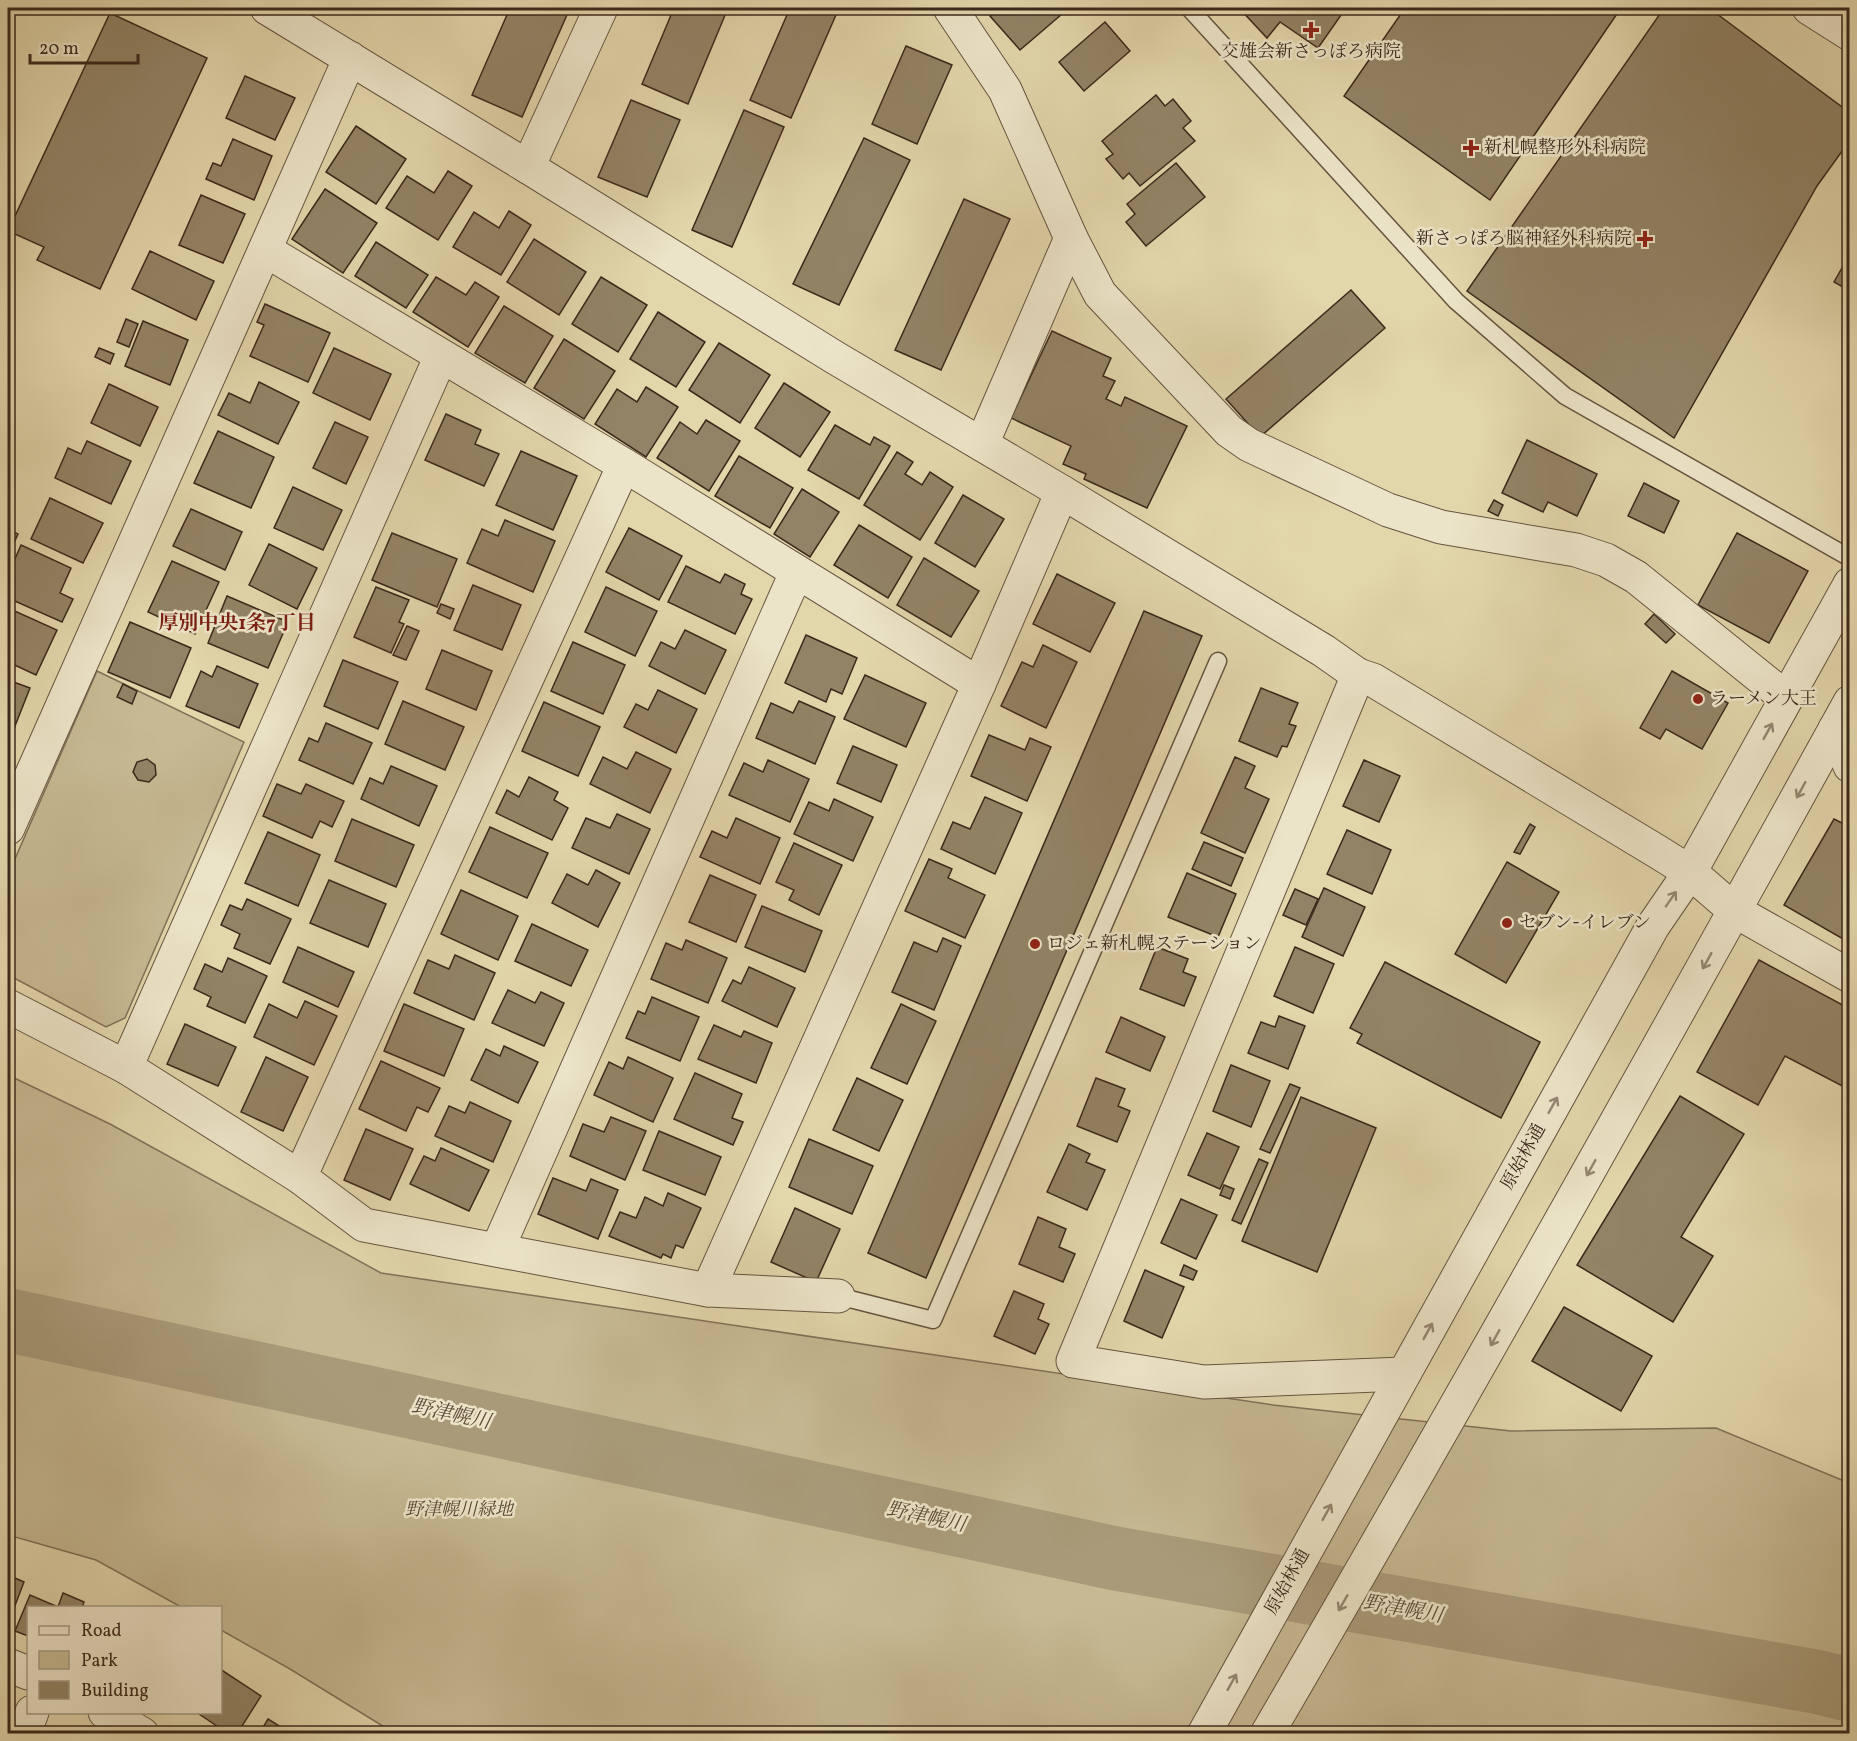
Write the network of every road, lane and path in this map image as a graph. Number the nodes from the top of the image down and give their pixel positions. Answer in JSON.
{"nodes":[{"id":1,"x":267,"y":8,"type":"edge"},
{"id":2,"x":601,"y":8,"type":"edge"},
{"id":3,"x":950,"y":8,"type":"edge"},
{"id":4,"x":1189,"y":8,"type":"edge"},
{"id":5,"x":1809,"y":8,"type":"edge"},
{"id":6,"x":1850,"y":34,"type":"edge"},
{"id":7,"x":350,"y":58,"type":"junction"},
{"id":8,"x":528,"y":167,"type":"junction"},
{"id":9,"x":1071,"y":238,"type":"junction"},
{"id":10,"x":265,"y":250,"type":"junction"},
{"id":11,"x":441,"y":356,"type":"junction"},
{"id":12,"x":982,"y":444,"type":"junction"},
{"id":13,"x":624,"y":465,"type":"junction"},
{"id":14,"x":1062,"y":492,"type":"junction"},
{"id":15,"x":1850,"y":558,"type":"edge"},
{"id":16,"x":796,"y":573,"type":"junction"},
{"id":17,"x":1850,"y":584,"type":"edge"},
{"id":18,"x":1218,"y":661,"type":"dead end"},
{"id":19,"x":1359,"y":675,"type":"junction"},
{"id":20,"x":979,"y":684,"type":"junction"},
{"id":21,"x":1786,"y":698,"type":"junction"},
{"id":22,"x":1842,"y":716,"type":"edge"},
{"id":23,"x":1850,"y":766,"type":"edge"},
{"id":24,"x":8,"y":828,"type":"edge"},
{"id":25,"x":1690,"y":872,"type":"junction"},
{"id":26,"x":1735,"y":911,"type":"junction"},
{"id":27,"x":1850,"y":976,"type":"edge"},
{"id":28,"x":8,"y":1006,"type":"edge"},
{"id":29,"x":126,"y":1067,"type":"junction"},
{"id":30,"x":300,"y":1177,"type":"junction"},
{"id":31,"x":497,"y":1250,"type":"junction"},
{"id":32,"x":708,"y":1290,"type":"junction"},
{"id":33,"x":838,"y":1296,"type":"joint"},
{"id":34,"x":1403,"y":1374,"type":"junction"},
{"id":35,"x":8,"y":1665,"type":"edge"},
{"id":36,"x":27,"y":1673,"type":"edge"},
{"id":37,"x":32,"y":1714,"type":"edge"},
{"id":38,"x":107,"y":1714,"type":"edge"},
{"id":39,"x":24,"y":1734,"type":"edge"},
{"id":40,"x":142,"y":1734,"type":"edge"},
{"id":41,"x":1204,"y":1734,"type":"edge"},
{"id":42,"x":1268,"y":1734,"type":"edge"}],
"edges":[{"from":1,"to":7,"type":"street"},
{"from":2,"to":8,"type":"street"},
{"from":3,"to":9,"type":"street"},
{"from":4,"to":15,"type":"lane"},
{"from":5,"to":6,"type":"street"},
{"from":7,"to":8,"type":"street"},
{"from":7,"to":10,"type":"street"},
{"from":8,"to":12,"type":"street"},
{"from":9,"to":12,"type":"street"},
{"from":9,"to":21,"type":"street"},
{"from":10,"to":11,"type":"street"},
{"from":10,"to":24,"type":"street"},
{"from":11,"to":13,"type":"street"},
{"from":11,"to":29,"type":"street"},
{"from":12,"to":14,"type":"street"},
{"from":13,"to":16,"type":"street"},
{"from":13,"to":30,"type":"street"},
{"from":14,"to":19,"type":"street"},
{"from":14,"to":20,"type":"street"},
{"from":16,"to":20,"type":"street"},
{"from":16,"to":31,"type":"street"},
{"from":17,"to":21,"type":"street","name":"原始林通"},
{"from":18,"to":33,"type":"lane"},
{"from":19,"to":25,"type":"street"},
{"from":19,"to":34,"type":"street"},
{"from":20,"to":32,"type":"street"},
{"from":25,"to":21,"type":"street","name":"原始林通","one_way":true},
{"from":22,"to":23,"type":"street"},
{"from":22,"to":26,"type":"street","one_way":true},
{"from":25,"to":26,"type":"street"},
{"from":34,"to":25,"type":"street","name":"原始林通","one_way":true},
{"from":26,"to":27,"type":"street"},
{"from":26,"to":42,"type":"street","one_way":true},
{"from":28,"to":29,"type":"street"},
{"from":29,"to":30,"type":"street"},
{"from":30,"to":31,"type":"street"},
{"from":31,"to":32,"type":"street"},
{"from":32,"to":33,"type":"street"},
{"from":41,"to":34,"type":"street","name":"原始林通","one_way":true},
{"from":35,"to":36,"type":"street"},
{"from":37,"to":39,"type":"street"},
{"from":38,"to":40,"type":"street"}]}
